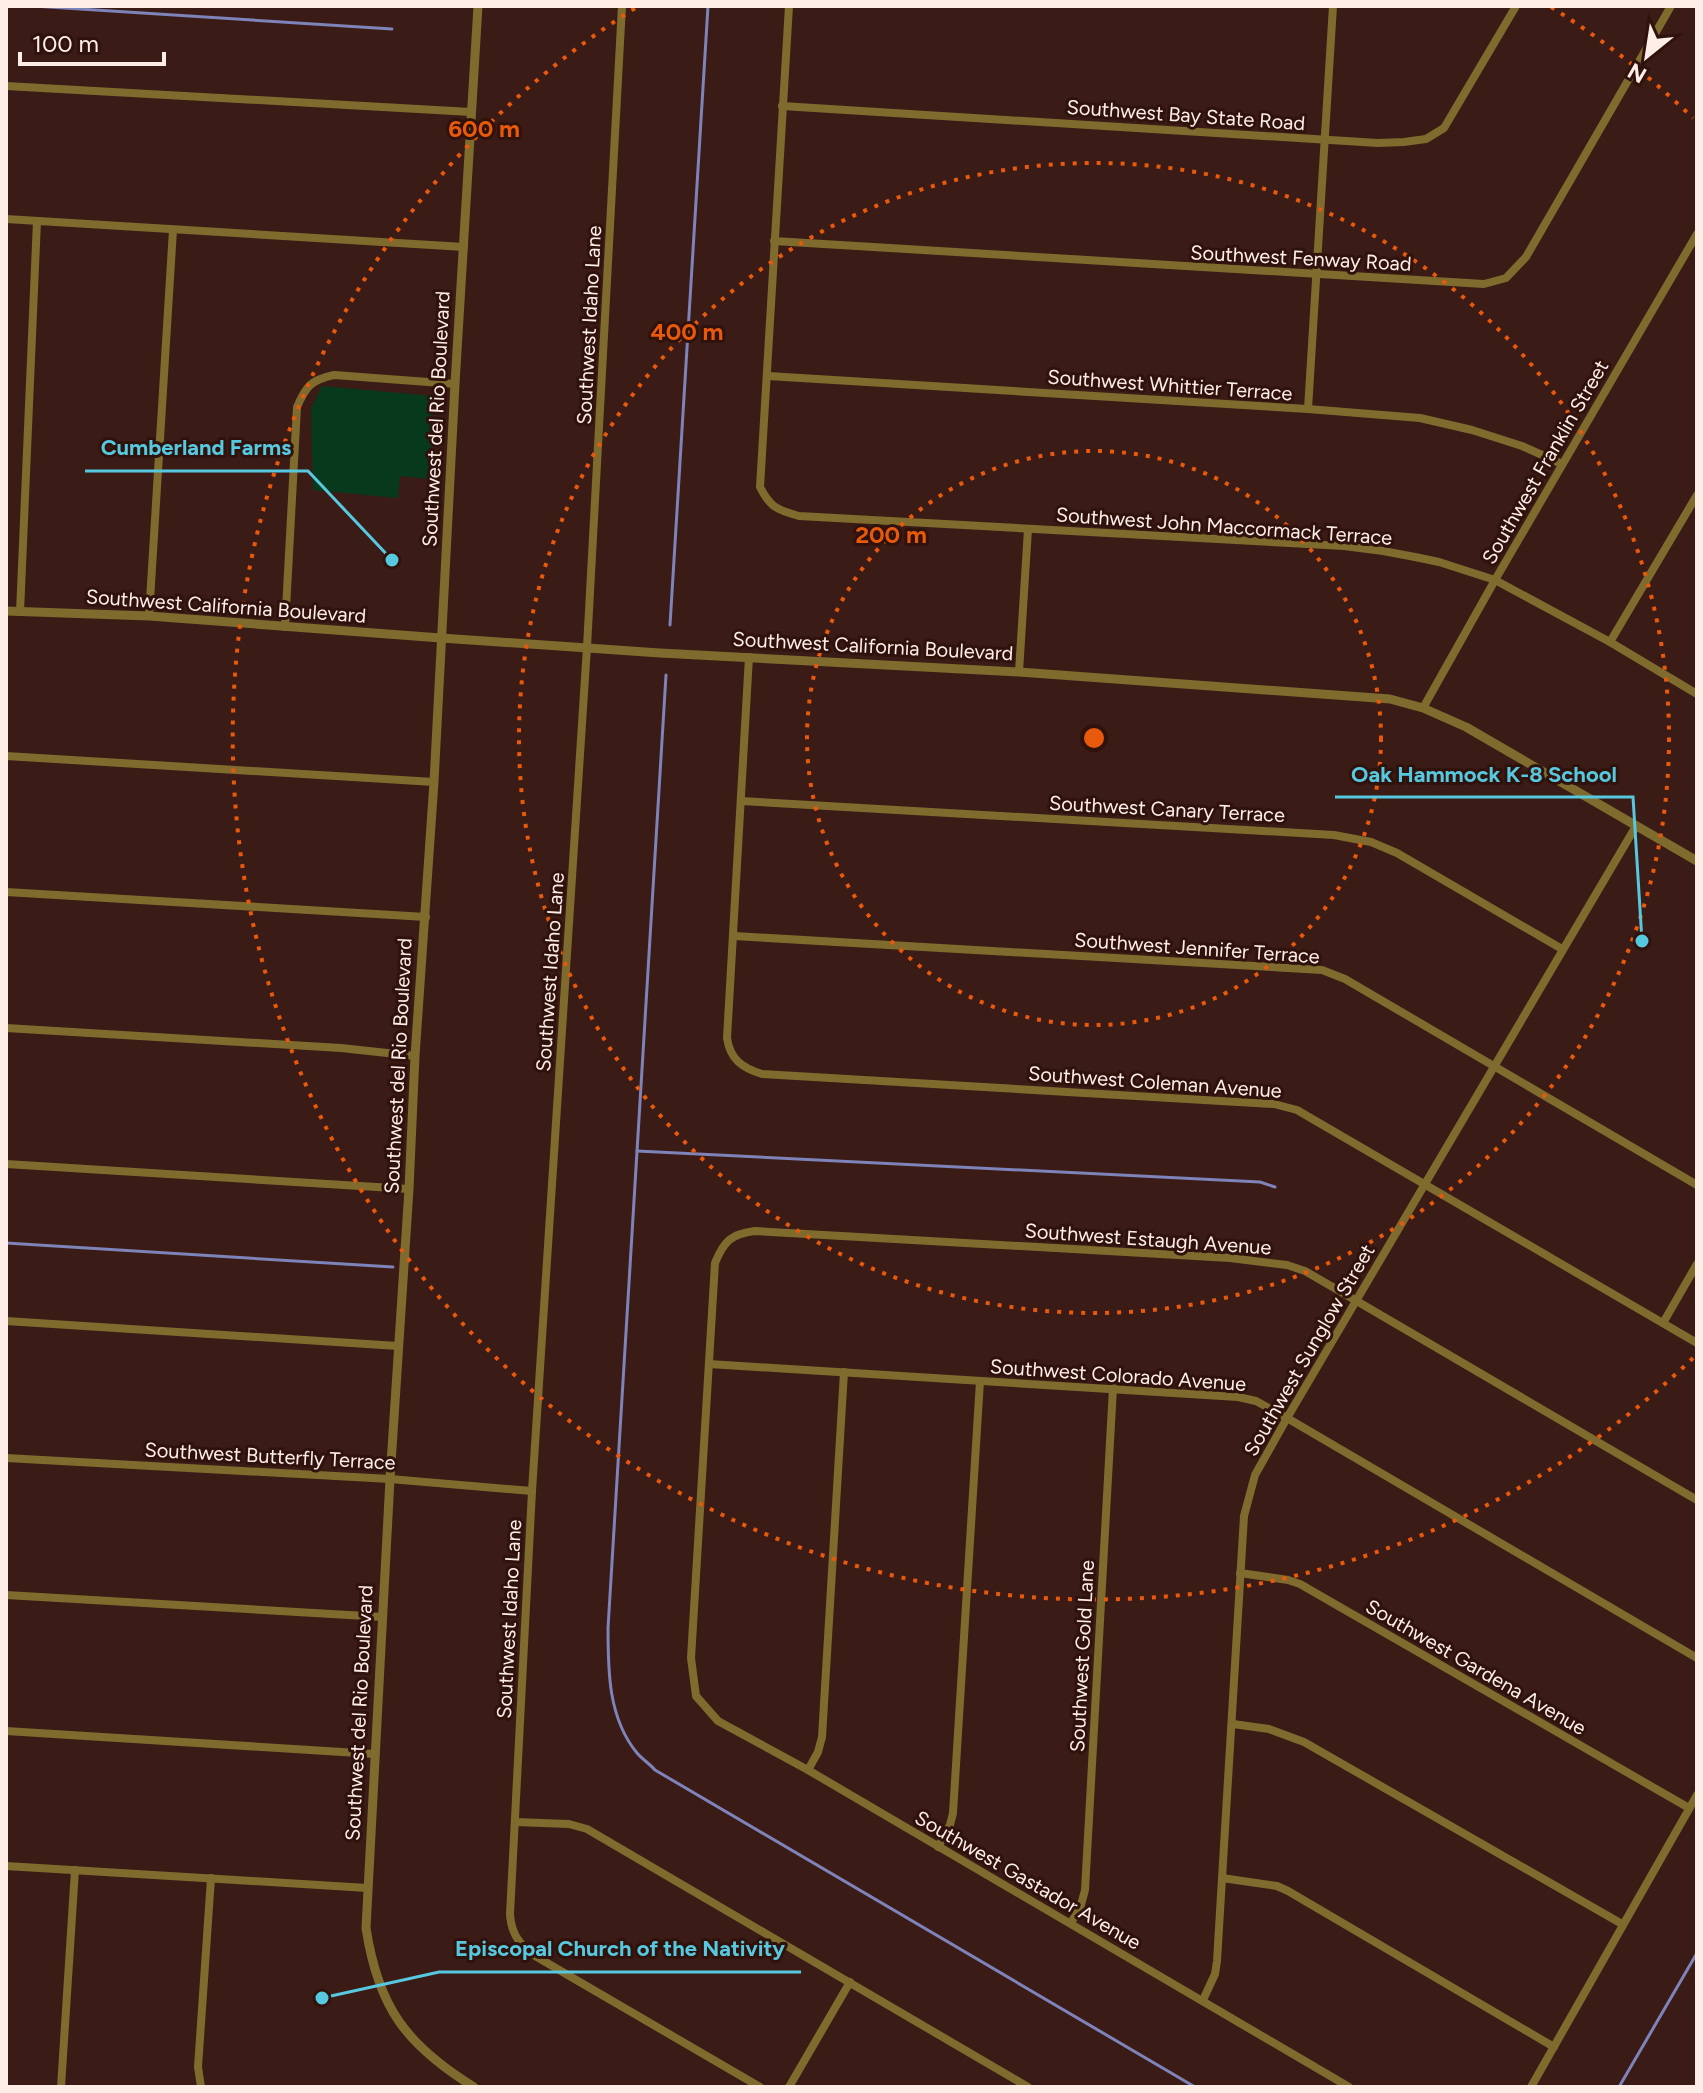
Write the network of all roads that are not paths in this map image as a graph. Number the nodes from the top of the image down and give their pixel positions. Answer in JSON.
{"nodes":[{"id":1,"x":478,"y":6,"type":"edge"},
{"id":2,"x":622,"y":6,"type":"edge"},
{"id":3,"x":789,"y":6,"type":"edge"},
{"id":4,"x":1333,"y":6,"type":"edge"},
{"id":5,"x":1516,"y":6,"type":"edge"},
{"id":6,"x":1671,"y":6,"type":"edge"},
{"id":7,"x":6,"y":86,"type":"edge"},
{"id":8,"x":782,"y":106,"type":"junction"},
{"id":9,"x":471,"y":112,"type":"junction"},
{"id":10,"x":1325,"y":140,"type":"junction"},
{"id":11,"x":6,"y":219,"type":"edge"},
{"id":12,"x":37,"y":221,"type":"junction"},
{"id":13,"x":173,"y":230,"type":"junction"},
{"id":14,"x":1697,"y":234,"type":"edge"},
{"id":15,"x":774,"y":241,"type":"junction"},
{"id":16,"x":464,"y":247,"type":"junction"},
{"id":17,"x":1317,"y":275,"type":"junction"},
{"id":18,"x":768,"y":376,"type":"junction"},
{"id":19,"x":455,"y":384,"type":"junction"},
{"id":20,"x":1308,"y":409,"type":"junction"},
{"id":21,"x":1562,"y":464,"type":"junction"},
{"id":22,"x":1697,"y":495,"type":"edge"},
{"id":23,"x":1028,"y":529,"type":"junction"},
{"id":24,"x":1495,"y":580,"type":"junction"},
{"id":25,"x":6,"y":611,"type":"edge"},
{"id":26,"x":20,"y":612,"type":"junction"},
{"id":27,"x":149,"y":616,"type":"junction"},
{"id":28,"x":285,"y":627,"type":"junction"},
{"id":29,"x":441,"y":638,"type":"junction"},
{"id":30,"x":1610,"y":642,"type":"junction"},
{"id":31,"x":587,"y":647,"type":"junction"},
{"id":32,"x":749,"y":657,"type":"junction"},
{"id":33,"x":1019,"y":672,"type":"junction"},
{"id":34,"x":1697,"y":694,"type":"edge"},
{"id":35,"x":1423,"y":708,"type":"junction"},
{"id":36,"x":6,"y":756,"type":"edge"},
{"id":37,"x":434,"y":782,"type":"junction"},
{"id":38,"x":741,"y":801,"type":"junction"},
{"id":39,"x":1636,"y":826,"type":"junction"},
{"id":40,"x":1697,"y":861,"type":"edge"},
{"id":41,"x":6,"y":892,"type":"edge"},
{"id":42,"x":426,"y":917,"type":"junction"},
{"id":43,"x":734,"y":936,"type":"junction"},
{"id":44,"x":1562,"y":949,"type":"junction"},
{"id":45,"x":6,"y":1028,"type":"edge"},
{"id":46,"x":415,"y":1056,"type":"junction"},
{"id":47,"x":1494,"y":1067,"type":"junction"},
{"id":48,"x":6,"y":1164,"type":"edge"},
{"id":49,"x":1425,"y":1184,"type":"junction"},
{"id":50,"x":1697,"y":1185,"type":"edge"},
{"id":51,"x":409,"y":1189,"type":"junction"},
{"id":52,"x":1697,"y":1264,"type":"edge"},
{"id":53,"x":1355,"y":1300,"type":"junction"},
{"id":54,"x":6,"y":1321,"type":"edge"},
{"id":55,"x":1663,"y":1323,"type":"junction"},
{"id":56,"x":1697,"y":1343,"type":"edge"},
{"id":57,"x":398,"y":1346,"type":"junction"},
{"id":58,"x":709,"y":1364,"type":"junction"},
{"id":59,"x":844,"y":1372,"type":"junction"},
{"id":60,"x":980,"y":1381,"type":"junction"},
{"id":61,"x":1113,"y":1388,"type":"junction"},
{"id":62,"x":1287,"y":1418,"type":"junction"},
{"id":63,"x":6,"y":1458,"type":"edge"},
{"id":64,"x":390,"y":1479,"type":"junction"},
{"id":65,"x":532,"y":1491,"type":"junction"},
{"id":66,"x":1697,"y":1500,"type":"edge"},
{"id":67,"x":1240,"y":1573,"type":"junction"},
{"id":68,"x":6,"y":1595,"type":"edge"},
{"id":69,"x":383,"y":1617,"type":"junction"},
{"id":70,"x":1697,"y":1658,"type":"edge"},
{"id":71,"x":1233,"y":1724,"type":"junction"},
{"id":72,"x":6,"y":1731,"type":"edge"},
{"id":73,"x":374,"y":1754,"type":"junction"},
{"id":74,"x":808,"y":1770,"type":"junction"},
{"id":75,"x":1697,"y":1795,"type":"edge"},
{"id":76,"x":1689,"y":1808,"type":"junction"},
{"id":77,"x":515,"y":1822,"type":"junction"},
{"id":78,"x":938,"y":1847,"type":"junction"},
{"id":79,"x":6,"y":1866,"type":"edge"},
{"id":80,"x":75,"y":1870,"type":"junction"},
{"id":81,"x":211,"y":1878,"type":"junction"},
{"id":82,"x":1222,"y":1878,"type":"junction"},
{"id":83,"x":367,"y":1888,"type":"junction"},
{"id":84,"x":1071,"y":1923,"type":"junction"},
{"id":85,"x":1622,"y":1924,"type":"junction"},
{"id":86,"x":850,"y":1982,"type":"junction"},
{"id":87,"x":1203,"y":2000,"type":"junction"},
{"id":88,"x":1554,"y":2047,"type":"junction"},
{"id":89,"x":61,"y":2087,"type":"edge"},
{"id":90,"x":201,"y":2087,"type":"edge"},
{"id":91,"x":474,"y":2087,"type":"edge"},
{"id":92,"x":760,"y":2087,"type":"edge"},
{"id":93,"x":789,"y":2087,"type":"edge"},
{"id":94,"x":1028,"y":2087,"type":"edge"},
{"id":95,"x":1349,"y":2087,"type":"edge"},
{"id":96,"x":1531,"y":2087,"type":"edge"}],
"edges":[{"from":1,"to":9,"type":"street","name":"Southwest del Rio Boulevard"},
{"from":2,"to":31,"type":"street","name":"Southwest Idaho Lane"},
{"from":3,"to":8,"type":"street"},
{"from":4,"to":10,"type":"street"},
{"from":5,"to":10,"type":"street","name":"Southwest Bay State Road"},
{"from":6,"to":17,"type":"street","name":"Southwest Fenway Road"},
{"from":7,"to":9,"type":"street"},
{"from":8,"to":10,"type":"street","name":"Southwest Bay State Road"},
{"from":8,"to":15,"type":"street"},
{"from":9,"to":16,"type":"street","name":"Southwest del Rio Boulevard"},
{"from":10,"to":17,"type":"street"},
{"from":11,"to":12,"type":"street"},
{"from":12,"to":13,"type":"street"},
{"from":12,"to":26,"type":"street"},
{"from":13,"to":16,"type":"street"},
{"from":13,"to":27,"type":"street"},
{"from":14,"to":21,"type":"street","name":"Southwest Franklin Street"},
{"from":15,"to":17,"type":"street","name":"Southwest Fenway Road"},
{"from":15,"to":18,"type":"street"},
{"from":16,"to":19,"type":"street","name":"Southwest del Rio Boulevard"},
{"from":17,"to":20,"type":"street"},
{"from":18,"to":20,"type":"street","name":"Southwest Whittier Terrace"},
{"from":18,"to":23,"type":"street","name":"Southwest John Maccormack Terrace"},
{"from":19,"to":28,"type":"street"},
{"from":19,"to":29,"type":"street","name":"Southwest del Rio Boulevard"},
{"from":20,"to":21,"type":"street","name":"Southwest Whittier Terrace"},
{"from":21,"to":24,"type":"street","name":"Southwest Franklin Street"},
{"from":22,"to":30,"type":"street"},
{"from":23,"to":24,"type":"street","name":"Southwest John Maccormack Terrace"},
{"from":23,"to":33,"type":"street"},
{"from":24,"to":30,"type":"street","name":"Southwest John Maccormack Terrace"},
{"from":24,"to":35,"type":"street","name":"Southwest Franklin Street"},
{"from":25,"to":26,"type":"street","name":"Southwest California Boulevard"},
{"from":26,"to":27,"type":"street","name":"Southwest California Boulevard"},
{"from":27,"to":28,"type":"street","name":"Southwest California Boulevard"},
{"from":28,"to":29,"type":"street","name":"Southwest California Boulevard"},
{"from":29,"to":31,"type":"street","name":"Southwest California Boulevard"},
{"from":29,"to":37,"type":"street","name":"Southwest del Rio Boulevard"},
{"from":30,"to":34,"type":"street","name":"Southwest John Maccormack Terrace"},
{"from":31,"to":32,"type":"street","name":"Southwest California Boulevard"},
{"from":31,"to":65,"type":"street","name":"Southwest Idaho Lane"},
{"from":32,"to":33,"type":"street","name":"Southwest California Boulevard"},
{"from":32,"to":38,"type":"street"},
{"from":33,"to":35,"type":"street","name":"Southwest California Boulevard"},
{"from":35,"to":39,"type":"street","name":"Southwest California Boulevard"},
{"from":36,"to":37,"type":"street"},
{"from":37,"to":42,"type":"street","name":"Southwest del Rio Boulevard"},
{"from":38,"to":43,"type":"street"},
{"from":38,"to":44,"type":"street","name":"Southwest Canary Terrace"},
{"from":39,"to":40,"type":"street","name":"Southwest California Boulevard"},
{"from":39,"to":44,"type":"street","name":"Southwest Sunglow Street"},
{"from":41,"to":42,"type":"street"},
{"from":42,"to":46,"type":"street","name":"Southwest del Rio Boulevard"},
{"from":43,"to":47,"type":"street","name":"Southwest Jennifer Terrace"},
{"from":43,"to":49,"type":"street","name":"Southwest Coleman Avenue"},
{"from":44,"to":47,"type":"street","name":"Southwest Sunglow Street"},
{"from":45,"to":46,"type":"street"},
{"from":46,"to":51,"type":"street","name":"Southwest del Rio Boulevard"},
{"from":47,"to":49,"type":"street","name":"Southwest Sunglow Street"},
{"from":47,"to":50,"type":"street","name":"Southwest Jennifer Terrace"},
{"from":48,"to":51,"type":"street"},
{"from":49,"to":53,"type":"street","name":"Southwest Sunglow Street"},
{"from":49,"to":55,"type":"street","name":"Southwest Coleman Avenue"},
{"from":51,"to":57,"type":"street","name":"Southwest del Rio Boulevard"},
{"from":52,"to":55,"type":"street"},
{"from":53,"to":58,"type":"street","name":"Southwest Estaugh Avenue"},
{"from":53,"to":62,"type":"street","name":"Southwest Sunglow Street"},
{"from":53,"to":66,"type":"street","name":"Southwest Estaugh Avenue"},
{"from":54,"to":57,"type":"street"},
{"from":55,"to":56,"type":"street","name":"Southwest Coleman Avenue"},
{"from":57,"to":64,"type":"street","name":"Southwest del Rio Boulevard"},
{"from":58,"to":59,"type":"street","name":"Southwest Colorado Avenue"},
{"from":58,"to":74,"type":"street","name":"Southwest Gastador Avenue"},
{"from":59,"to":60,"type":"street","name":"Southwest Colorado Avenue"},
{"from":59,"to":74,"type":"street"},
{"from":60,"to":61,"type":"street","name":"Southwest Colorado Avenue"},
{"from":60,"to":78,"type":"street"},
{"from":61,"to":62,"type":"street","name":"Southwest Colorado Avenue"},
{"from":61,"to":84,"type":"street","name":"Southwest Gold Lane"},
{"from":62,"to":67,"type":"street","name":"Southwest Sunglow Street"},
{"from":62,"to":70,"type":"street","name":"Southwest Colorado Avenue"},
{"from":63,"to":64,"type":"street","name":"Southwest Butterfly Terrace"},
{"from":64,"to":65,"type":"street","name":"Southwest Butterfly Terrace"},
{"from":64,"to":69,"type":"street","name":"Southwest del Rio Boulevard"},
{"from":65,"to":77,"type":"street","name":"Southwest Idaho Lane"},
{"from":67,"to":71,"type":"street","name":"Southwest Sunglow Street"},
{"from":67,"to":76,"type":"street","name":"Southwest Gardena Avenue"},
{"from":68,"to":69,"type":"street"},
{"from":69,"to":73,"type":"street","name":"Southwest del Rio Boulevard"},
{"from":71,"to":82,"type":"street","name":"Southwest Sunglow Street"},
{"from":71,"to":85,"type":"street"},
{"from":72,"to":73,"type":"street"},
{"from":73,"to":83,"type":"street","name":"Southwest del Rio Boulevard"},
{"from":74,"to":78,"type":"street","name":"Southwest Gastador Avenue"},
{"from":75,"to":76,"type":"street"},
{"from":76,"to":85,"type":"street"},
{"from":77,"to":86,"type":"street"},
{"from":77,"to":92,"type":"street","name":"Southwest Idaho Lane"},
{"from":78,"to":84,"type":"street","name":"Southwest Gastador Avenue"},
{"from":79,"to":80,"type":"street"},
{"from":80,"to":81,"type":"street"},
{"from":80,"to":89,"type":"street"},
{"from":81,"to":83,"type":"street"},
{"from":81,"to":90,"type":"street"},
{"from":82,"to":87,"type":"street","name":"Southwest Sunglow Street"},
{"from":82,"to":88,"type":"street"},
{"from":83,"to":91,"type":"street","name":"Southwest del Rio Boulevard"},
{"from":84,"to":87,"type":"street","name":"Southwest Gastador Avenue"},
{"from":85,"to":88,"type":"street"},
{"from":86,"to":93,"type":"street"},
{"from":86,"to":94,"type":"street"},
{"from":87,"to":95,"type":"street","name":"Southwest Gastador Avenue"},
{"from":88,"to":96,"type":"street"}]}
